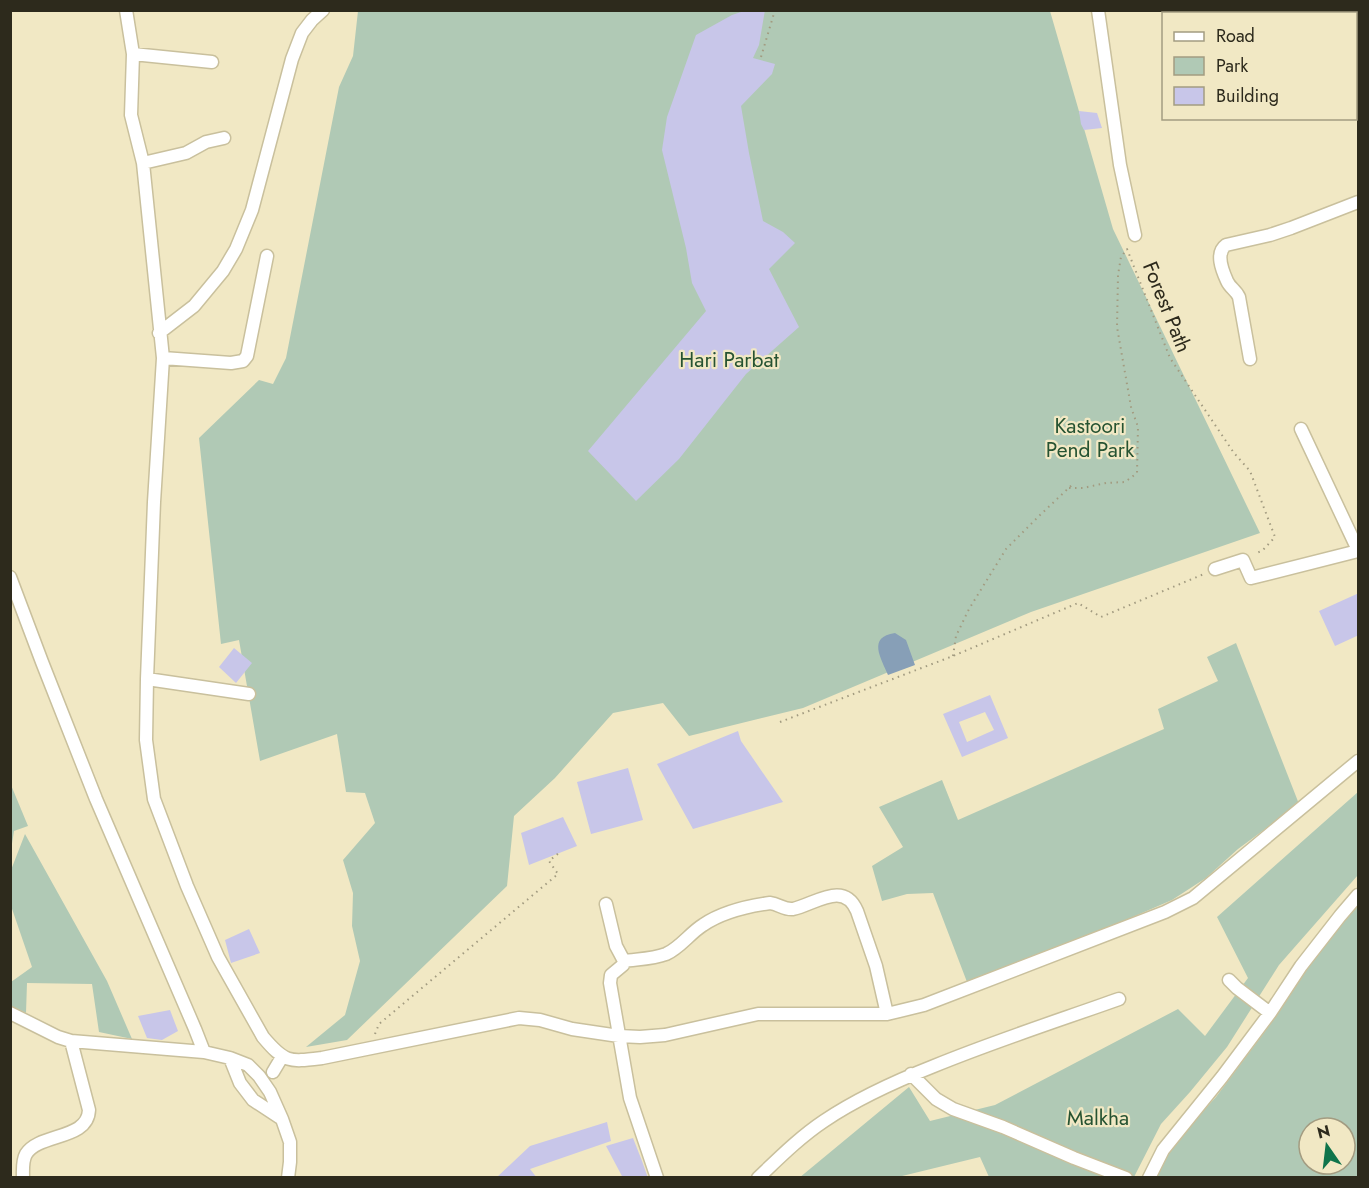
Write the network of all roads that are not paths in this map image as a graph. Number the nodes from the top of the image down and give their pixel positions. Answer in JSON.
{"nodes":[{"id":1,"x":126,"y":10,"type":"edge"},
{"id":2,"x":323,"y":10,"type":"edge"},
{"id":3,"x":1098,"y":10,"type":"edge"},
{"id":4,"x":133,"y":54,"type":"junction"},
{"id":5,"x":212,"y":62,"type":"dead end"},
{"id":6,"x":224,"y":138,"type":"dead end"},
{"id":7,"x":143,"y":163,"type":"junction"},
{"id":8,"x":1359,"y":202,"type":"edge"},
{"id":9,"x":1135,"y":235,"type":"dead end"},
{"id":10,"x":267,"y":256,"type":"dead end"},
{"id":11,"x":159,"y":333,"type":"junction"},
{"id":12,"x":163,"y":358,"type":"junction"},
{"id":13,"x":1250,"y":359,"type":"dead end"},
{"id":14,"x":1301,"y":429,"type":"dead end"},
{"id":15,"x":1359,"y":550,"type":"edge"},
{"id":16,"x":1215,"y":569,"type":"road end"},
{"id":17,"x":10,"y":577,"type":"edge"},
{"id":18,"x":147,"y":679,"type":"junction"},
{"id":19,"x":249,"y":694,"type":"dead end"},
{"id":20,"x":1359,"y":761,"type":"edge"},
{"id":21,"x":1359,"y":895,"type":"edge"},
{"id":22,"x":606,"y":904,"type":"dead end"},
{"id":23,"x":624,"y":962,"type":"junction"},
{"id":24,"x":1229,"y":980,"type":"dead end"},
{"id":25,"x":1119,"y":999,"type":"dead end"},
{"id":26,"x":10,"y":1013,"type":"edge"},
{"id":27,"x":1270,"y":1013,"type":"junction"},
{"id":28,"x":886,"y":1014,"type":"junction"},
{"id":29,"x":619,"y":1036,"type":"junction"},
{"id":30,"x":71,"y":1041,"type":"junction"},
{"id":31,"x":204,"y":1052,"type":"junction"},
{"id":32,"x":282,"y":1057,"type":"junction"},
{"id":33,"x":230,"y":1058,"type":"junction"},
{"id":34,"x":911,"y":1074,"type":"junction"},
{"id":35,"x":268,"y":1077,"type":"junction"},
{"id":36,"x":282,"y":1119,"type":"junction"},
{"id":37,"x":23,"y":1178,"type":"edge"},
{"id":38,"x":288,"y":1178,"type":"edge"},
{"id":39,"x":657,"y":1178,"type":"edge"},
{"id":40,"x":758,"y":1178,"type":"edge"},
{"id":41,"x":1126,"y":1178,"type":"edge"},
{"id":42,"x":1149,"y":1178,"type":"edge"}],
"edges":[{"from":1,"to":4,"type":"street"},
{"from":2,"to":11,"type":"street"},
{"from":3,"to":9,"type":"street"},
{"from":4,"to":5,"type":"street"},
{"from":4,"to":7,"type":"street"},
{"from":6,"to":7,"type":"street"},
{"from":7,"to":11,"type":"street"},
{"from":8,"to":13,"type":"street"},
{"from":10,"to":12,"type":"street"},
{"from":11,"to":12,"type":"street"},
{"from":12,"to":18,"type":"street"},
{"from":14,"to":15,"type":"street"},
{"from":15,"to":16,"type":"street"},
{"from":17,"to":31,"type":"street"},
{"from":18,"to":19,"type":"street"},
{"from":18,"to":32,"type":"street"},
{"from":20,"to":28,"type":"street"},
{"from":21,"to":27,"type":"street"},
{"from":22,"to":23,"type":"street"},
{"from":23,"to":28,"type":"street"},
{"from":23,"to":29,"type":"street"},
{"from":24,"to":27,"type":"street"},
{"from":25,"to":34,"type":"street"},
{"from":26,"to":30,"type":"street"},
{"from":27,"to":42,"type":"street"},
{"from":28,"to":29,"type":"street"},
{"from":29,"to":32,"type":"street"},
{"from":29,"to":39,"type":"street"},
{"from":30,"to":31,"type":"street"},
{"from":30,"to":37,"type":"street"},
{"from":31,"to":33,"type":"street"},
{"from":32,"to":35,"type":"street"},
{"from":33,"to":35,"type":"street"},
{"from":33,"to":36,"type":"street"},
{"from":34,"to":40,"type":"street"},
{"from":34,"to":41,"type":"street"},
{"from":35,"to":36,"type":"street"},
{"from":36,"to":38,"type":"street"}]}
